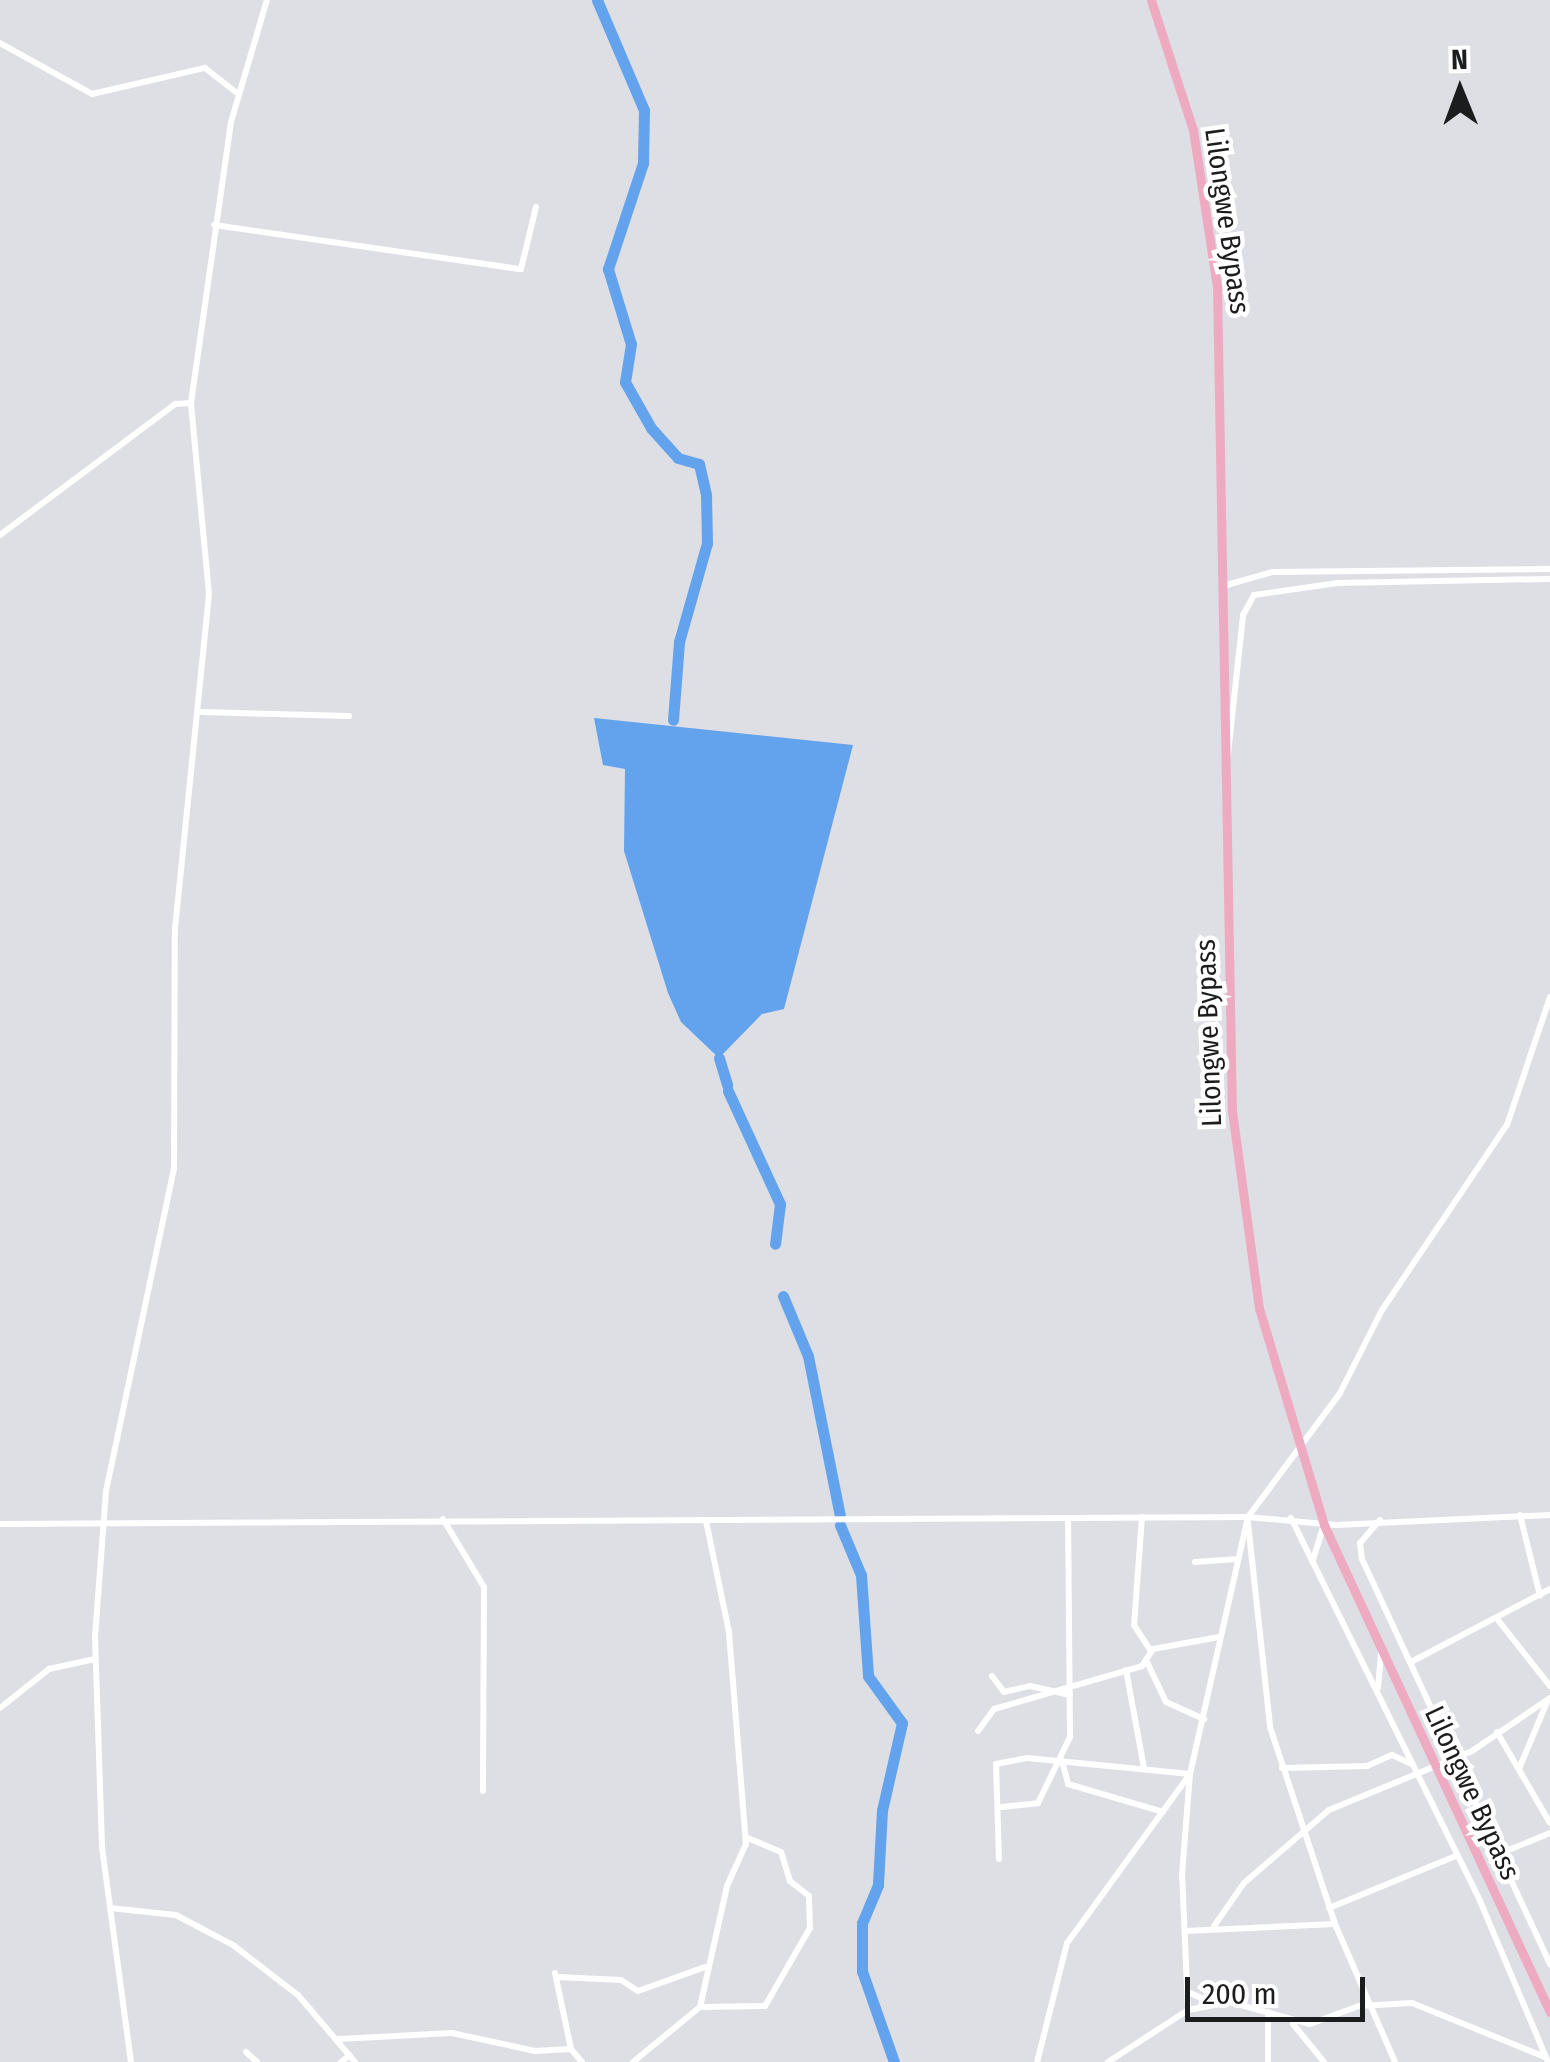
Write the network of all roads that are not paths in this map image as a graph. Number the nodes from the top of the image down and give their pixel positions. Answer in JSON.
{"nodes":[{"id":1,"x":267,"y":0,"type":"edge"},
{"id":2,"x":1151,"y":0,"type":"edge"},
{"id":3,"x":0,"y":43,"type":"edge"},
{"id":4,"x":238,"y":94,"type":"junction"},
{"id":5,"x":536,"y":207,"type":"dead end"},
{"id":6,"x":214,"y":225,"type":"junction"},
{"id":7,"x":191,"y":403,"type":"junction"},
{"id":8,"x":0,"y":535,"type":"edge"},
{"id":9,"x":1550,"y":569,"type":"edge"},
{"id":10,"x":1550,"y":579,"type":"edge"},
{"id":11,"x":1222,"y":586,"type":"junction"},
{"id":12,"x":202,"y":712,"type":"junction"},
{"id":13,"x":349,"y":716,"type":"dead end"},
{"id":14,"x":1224,"y":765,"type":"junction"},
{"id":15,"x":1550,"y":997,"type":"edge"},
{"id":16,"x":1296,"y":1447,"type":"junction"},
{"id":17,"x":1520,"y":1515,"type":"junction"},
{"id":18,"x":1550,"y":1515,"type":"edge"},
{"id":19,"x":1142,"y":1517,"type":"junction"},
{"id":20,"x":1248,"y":1517,"type":"junction"},
{"id":21,"x":1291,"y":1518,"type":"junction"},
{"id":22,"x":443,"y":1519,"type":"junction"},
{"id":23,"x":1068,"y":1519,"type":"junction"},
{"id":24,"x":1381,"y":1519,"type":"junction"},
{"id":25,"x":706,"y":1521,"type":"junction"},
{"id":26,"x":104,"y":1522,"type":"junction"},
{"id":27,"x":0,"y":1524,"type":"edge"},
{"id":28,"x":1324,"y":1524,"type":"junction"},
{"id":29,"x":1234,"y":1560,"type":"junction"},
{"id":30,"x":1313,"y":1561,"type":"junction"},
{"id":31,"x":1196,"y":1562,"type":"dead end"},
{"id":32,"x":1550,"y":1589,"type":"edge"},
{"id":33,"x":1540,"y":1596,"type":"junction"},
{"id":34,"x":1498,"y":1620,"type":"junction"},
{"id":35,"x":1220,"y":1637,"type":"junction"},
{"id":36,"x":1150,"y":1650,"type":"junction"},
{"id":37,"x":1381,"y":1650,"type":"junction"},
{"id":38,"x":95,"y":1660,"type":"junction"},
{"id":39,"x":1147,"y":1662,"type":"junction"},
{"id":40,"x":1410,"y":1662,"type":"junction"},
{"id":41,"x":1126,"y":1670,"type":"junction"},
{"id":42,"x":992,"y":1676,"type":"dead end"},
{"id":43,"x":1074,"y":1680,"type":"junction"},
{"id":44,"x":1550,"y":1686,"type":"edge"},
{"id":45,"x":1378,"y":1689,"type":"junction"},
{"id":46,"x":1046,"y":1692,"type":"junction"},
{"id":47,"x":1070,"y":1695,"type":"junction"},
{"id":48,"x":1549,"y":1700,"type":"edge"},
{"id":49,"x":0,"y":1708,"type":"edge"},
{"id":50,"x":1204,"y":1720,"type":"junction"},
{"id":51,"x":978,"y":1730,"type":"dead end"},
{"id":52,"x":1497,"y":1732,"type":"junction"},
{"id":53,"x":1454,"y":1756,"type":"junction"},
{"id":54,"x":1062,"y":1761,"type":"junction"},
{"id":55,"x":1432,"y":1762,"type":"junction"},
{"id":56,"x":1144,"y":1768,"type":"junction"},
{"id":57,"x":1282,"y":1768,"type":"junction"},
{"id":58,"x":1414,"y":1768,"type":"junction"},
{"id":59,"x":1518,"y":1770,"type":"junction"},
{"id":60,"x":1190,"y":1774,"type":"junction"},
{"id":61,"x":482,"y":1791,"type":"dead end"},
{"id":62,"x":1002,"y":1807,"type":"junction"},
{"id":63,"x":1164,"y":1812,"type":"junction"},
{"id":64,"x":1550,"y":1823,"type":"edge"},
{"id":65,"x":1550,"y":1832,"type":"edge"},
{"id":66,"x":746,"y":1837,"type":"junction"},
{"id":67,"x":1304,"y":1837,"type":"junction"},
{"id":68,"x":1498,"y":1854,"type":"junction"},
{"id":69,"x":1458,"y":1856,"type":"junction"},
{"id":70,"x":999,"y":1859,"type":"dead end"},
{"id":71,"x":110,"y":1908,"type":"junction"},
{"id":72,"x":1330,"y":1908,"type":"junction"},
{"id":73,"x":1335,"y":1924,"type":"junction"},
{"id":74,"x":1214,"y":1926,"type":"junction"},
{"id":75,"x":1184,"y":1930,"type":"junction"},
{"id":76,"x":1550,"y":1964,"type":"edge"},
{"id":77,"x":705,"y":1967,"type":"junction"},
{"id":78,"x":1188,"y":1992,"type":"junction"},
{"id":79,"x":1214,"y":2004,"type":"junction"},
{"id":80,"x":700,"y":2006,"type":"junction"},
{"id":81,"x":1549,"y":2006,"type":"edge"},
{"id":82,"x":1370,"y":2007,"type":"junction"},
{"id":83,"x":1188,"y":2010,"type":"junction"},
{"id":84,"x":1268,"y":2012,"type":"junction"},
{"id":85,"x":1288,"y":2021,"type":"junction"},
{"id":86,"x":339,"y":2039,"type":"junction"},
{"id":87,"x":571,"y":2049,"type":"junction"},
{"id":88,"x":246,"y":2052,"type":"dead end"},
{"id":89,"x":352,"y":2058,"type":"edge"},
{"id":90,"x":1548,"y":2060,"type":"edge"},
{"id":91,"x":131,"y":2062,"type":"edge"},
{"id":92,"x":257,"y":2062,"type":"edge"},
{"id":93,"x":341,"y":2062,"type":"edge"},
{"id":94,"x":582,"y":2062,"type":"edge"},
{"id":95,"x":633,"y":2062,"type":"edge"},
{"id":96,"x":1038,"y":2062,"type":"edge"},
{"id":97,"x":1108,"y":2062,"type":"edge"},
{"id":98,"x":1268,"y":2062,"type":"edge"},
{"id":99,"x":1324,"y":2062,"type":"edge"},
{"id":100,"x":1395,"y":2062,"type":"edge"}],
"edges":[{"from":1,"to":4,"type":"street"},
{"from":2,"to":11,"type":"main road","name":"Lilongwe Bypass"},
{"from":3,"to":4,"type":"street"},
{"from":4,"to":6,"type":"street"},
{"from":5,"to":6,"type":"street"},
{"from":6,"to":7,"type":"street"},
{"from":7,"to":8,"type":"street"},
{"from":7,"to":12,"type":"street"},
{"from":9,"to":11,"type":"street"},
{"from":10,"to":14,"type":"street"},
{"from":11,"to":14,"type":"main road","name":"Lilongwe Bypass"},
{"from":12,"to":13,"type":"street"},
{"from":12,"to":26,"type":"street"},
{"from":14,"to":16,"type":"main road","name":"Lilongwe Bypass"},
{"from":15,"to":16,"type":"street"},
{"from":16,"to":20,"type":"street"},
{"from":16,"to":28,"type":"main road","name":"Lilongwe Bypass"},
{"from":17,"to":18,"type":"street"},
{"from":17,"to":24,"type":"street"},
{"from":17,"to":33,"type":"street"},
{"from":19,"to":20,"type":"street"},
{"from":19,"to":23,"type":"street"},
{"from":19,"to":36,"type":"street"},
{"from":20,"to":21,"type":"street"},
{"from":20,"to":29,"type":"street"},
{"from":20,"to":57,"type":"street"},
{"from":21,"to":28,"type":"street"},
{"from":21,"to":30,"type":"street"},
{"from":22,"to":25,"type":"street"},
{"from":22,"to":26,"type":"street"},
{"from":22,"to":61,"type":"street"},
{"from":23,"to":25,"type":"street"},
{"from":23,"to":43,"type":"street"},
{"from":24,"to":28,"type":"street"},
{"from":24,"to":40,"type":"street"},
{"from":25,"to":66,"type":"street"},
{"from":26,"to":27,"type":"street"},
{"from":26,"to":38,"type":"street"},
{"from":28,"to":30,"type":"street"},
{"from":28,"to":37,"type":"main road","name":"Lilongwe Bypass"},
{"from":29,"to":31,"type":"street"},
{"from":29,"to":35,"type":"street"},
{"from":30,"to":45,"type":"street"},
{"from":32,"to":33,"type":"street"},
{"from":33,"to":34,"type":"street"},
{"from":34,"to":40,"type":"street"},
{"from":34,"to":44,"type":"street"},
{"from":35,"to":36,"type":"street"},
{"from":35,"to":50,"type":"street"},
{"from":36,"to":39,"type":"street"},
{"from":37,"to":45,"type":"street"},
{"from":37,"to":55,"type":"main road","name":"Lilongwe Bypass"},
{"from":38,"to":49,"type":"street"},
{"from":38,"to":71,"type":"street"},
{"from":39,"to":41,"type":"street"},
{"from":39,"to":50,"type":"street"},
{"from":40,"to":53,"type":"street"},
{"from":41,"to":43,"type":"street"},
{"from":41,"to":56,"type":"street"},
{"from":42,"to":46,"type":"street"},
{"from":43,"to":46,"type":"street"},
{"from":43,"to":47,"type":"street"},
{"from":45,"to":58,"type":"street"},
{"from":46,"to":47,"type":"street"},
{"from":46,"to":51,"type":"street"},
{"from":47,"to":54,"type":"street"},
{"from":48,"to":52,"type":"street"},
{"from":48,"to":59,"type":"street"},
{"from":50,"to":60,"type":"street"},
{"from":52,"to":53,"type":"street"},
{"from":52,"to":59,"type":"street"},
{"from":53,"to":55,"type":"street"},
{"from":53,"to":68,"type":"street"},
{"from":54,"to":56,"type":"street"},
{"from":54,"to":62,"type":"street"},
{"from":54,"to":62,"type":"street"},
{"from":54,"to":63,"type":"street"},
{"from":55,"to":58,"type":"street"},
{"from":55,"to":81,"type":"main road","name":"Lilongwe Bypass"},
{"from":56,"to":60,"type":"street"},
{"from":57,"to":58,"type":"street"},
{"from":57,"to":67,"type":"street"},
{"from":58,"to":67,"type":"street"},
{"from":58,"to":69,"type":"street"},
{"from":59,"to":64,"type":"street"},
{"from":60,"to":63,"type":"street"},
{"from":60,"to":75,"type":"street"},
{"from":62,"to":70,"type":"street"},
{"from":63,"to":96,"type":"street"},
{"from":65,"to":68,"type":"street"},
{"from":66,"to":77,"type":"street"},
{"from":66,"to":80,"type":"street"},
{"from":67,"to":72,"type":"street"},
{"from":67,"to":74,"type":"street"},
{"from":68,"to":76,"type":"street"},
{"from":69,"to":72,"type":"street"},
{"from":69,"to":90,"type":"street"},
{"from":71,"to":86,"type":"street"},
{"from":71,"to":91,"type":"street"},
{"from":72,"to":73,"type":"street"},
{"from":73,"to":74,"type":"street"},
{"from":73,"to":82,"type":"street"},
{"from":74,"to":75,"type":"street"},
{"from":75,"to":78,"type":"street"},
{"from":77,"to":80,"type":"street"},
{"from":77,"to":87,"type":"street"},
{"from":78,"to":79,"type":"street"},
{"from":78,"to":83,"type":"street"},
{"from":79,"to":83,"type":"street"},
{"from":79,"to":84,"type":"street"},
{"from":80,"to":95,"type":"street"},
{"from":82,"to":85,"type":"street"},
{"from":82,"to":90,"type":"street"},
{"from":82,"to":100,"type":"street"},
{"from":83,"to":97,"type":"street"},
{"from":84,"to":85,"type":"street"},
{"from":84,"to":98,"type":"street"},
{"from":85,"to":99,"type":"street"},
{"from":86,"to":87,"type":"street"},
{"from":86,"to":89,"type":"street"},
{"from":87,"to":94,"type":"street"},
{"from":88,"to":92,"type":"street"},
{"from":89,"to":93,"type":"street"}]}
